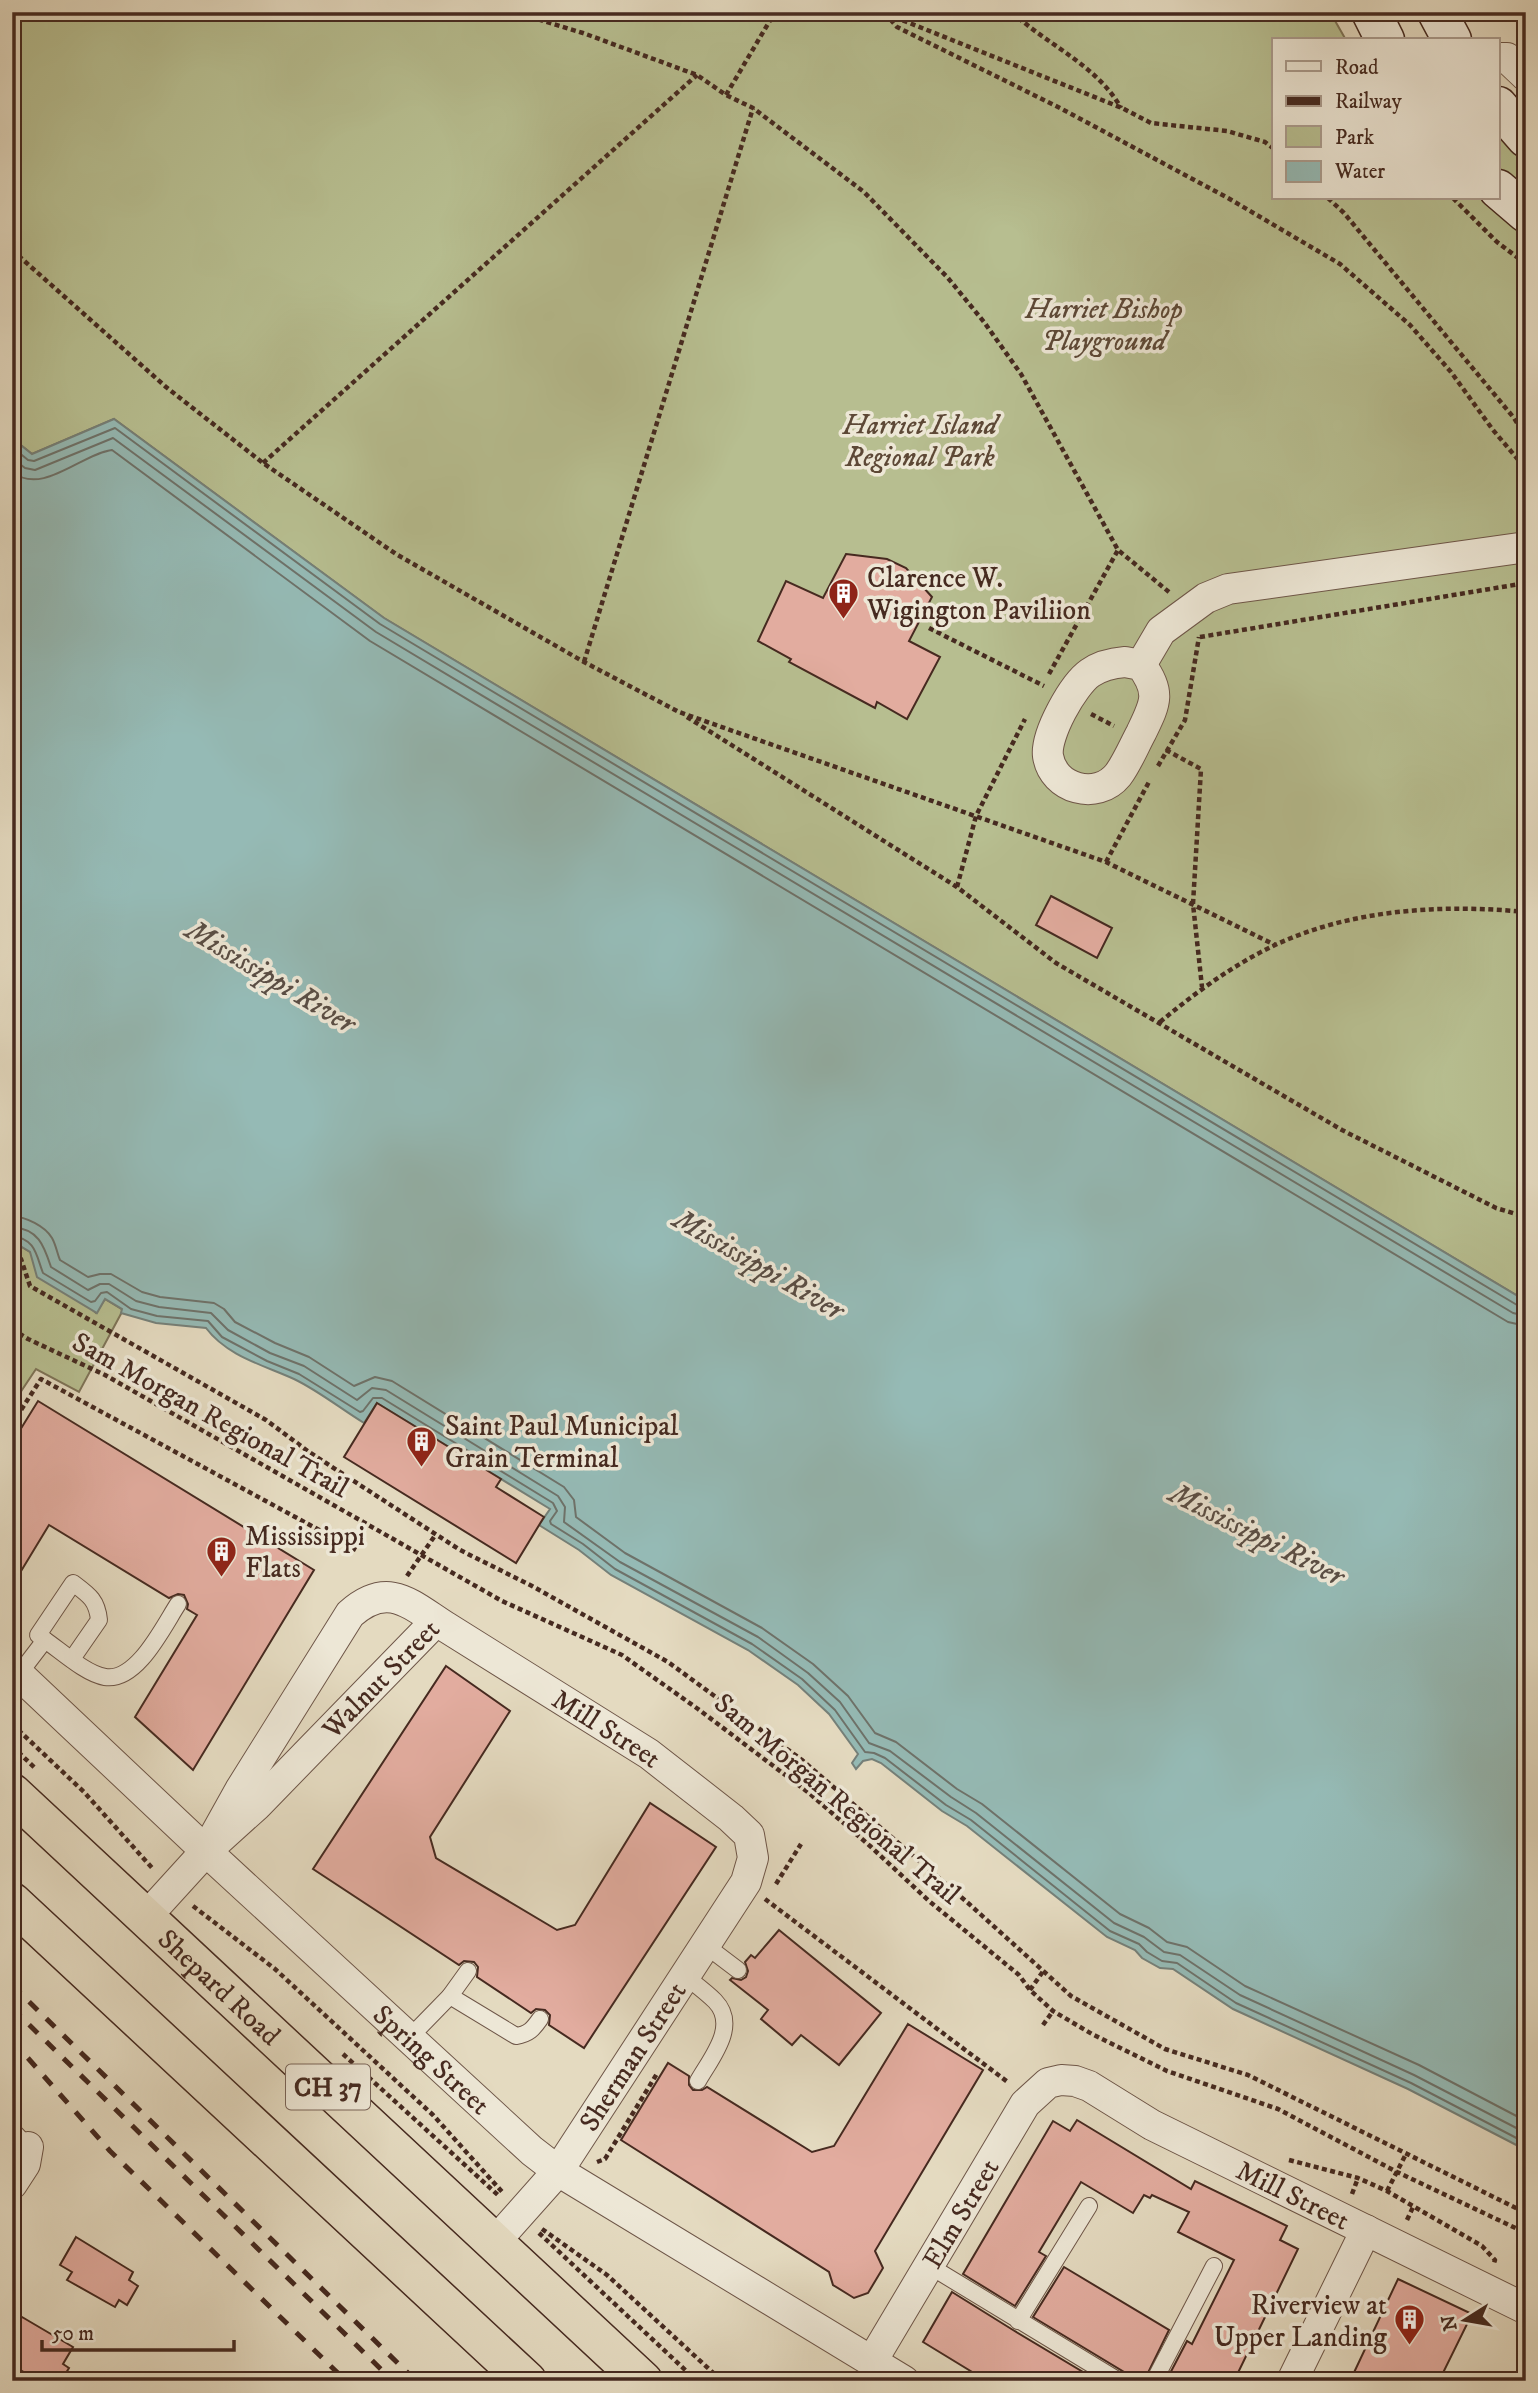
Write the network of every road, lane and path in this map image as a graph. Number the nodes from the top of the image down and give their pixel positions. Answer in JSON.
{"nodes":[{"id":1,"x":41,"y":12,"type":"edge"},
{"id":2,"x":514,"y":12,"type":"edge"},
{"id":3,"x":775,"y":12,"type":"edge"},
{"id":4,"x":1012,"y":12,"type":"edge"},
{"id":5,"x":1371,"y":12,"type":"edge"},
{"id":6,"x":1437,"y":12,"type":"edge"},
{"id":7,"x":884,"y":13,"type":"edge"},
{"id":8,"x":12,"y":21,"type":"edge"},
{"id":9,"x":1384,"y":38,"type":"edge"},
{"id":10,"x":1451,"y":38,"type":"edge"},
{"id":11,"x":1500,"y":58,"type":"edge"},
{"id":12,"x":697,"y":75,"type":"junction"},
{"id":13,"x":1526,"y":76,"type":"edge"},
{"id":14,"x":726,"y":95,"type":"junction"},
{"id":15,"x":753,"y":108,"type":"junction"},
{"id":16,"x":1122,"y":108,"type":"junction"},
{"id":17,"x":1500,"y":108,"type":"edge"},
{"id":18,"x":1526,"y":138,"type":"edge"},
{"id":19,"x":1272,"y":147,"type":"edge"},
{"id":20,"x":1500,"y":191,"type":"edge"},
{"id":21,"x":1330,"y":200,"type":"edge"},
{"id":22,"x":1455,"y":200,"type":"edge"},
{"id":23,"x":1526,"y":213,"type":"edge"},
{"id":24,"x":12,"y":250,"type":"edge"},
{"id":25,"x":1526,"y":264,"type":"edge"},
{"id":26,"x":1526,"y":438,"type":"edge"},
{"id":27,"x":263,"y":463,"type":"junction"},
{"id":28,"x":1526,"y":469,"type":"edge"},
{"id":29,"x":1526,"y":547,"type":"edge"},
{"id":30,"x":1526,"y":583,"type":"edge"},
{"id":31,"x":1187,"y":611,"type":"junction"},
{"id":32,"x":1200,"y":637,"type":"junction"},
{"id":33,"x":584,"y":662,"type":"junction"},
{"id":34,"x":1141,"y":665,"type":"dead end"},
{"id":35,"x":678,"y":712,"type":"junction"},
{"id":36,"x":1106,"y":862,"type":"junction"},
{"id":37,"x":1526,"y":912,"type":"edge"},
{"id":38,"x":1275,"y":945,"type":"junction"},
{"id":39,"x":1160,"y":1022,"type":"junction"},
{"id":40,"x":1526,"y":1217,"type":"edge"},
{"id":41,"x":12,"y":1254,"type":"edge"},
{"id":42,"x":12,"y":1329,"type":"edge"},
{"id":43,"x":12,"y":1424,"type":"edge"},
{"id":44,"x":436,"y":1534,"type":"junction"},
{"id":45,"x":356,"y":1550,"type":"dead end"},
{"id":46,"x":422,"y":1555,"type":"junction"},
{"id":47,"x":405,"y":1580,"type":"dead end"},
{"id":48,"x":178,"y":1604,"type":"dead end"},
{"id":49,"x":436,"y":1621,"type":"junction"},
{"id":50,"x":45,"y":1640,"type":"junction"},
{"id":51,"x":72,"y":1659,"type":"junction"},
{"id":52,"x":16,"y":1671,"type":"edge"},
{"id":53,"x":12,"y":1724,"type":"edge"},
{"id":54,"x":12,"y":1746,"type":"edge"},
{"id":55,"x":27,"y":1783,"type":"edge"},
{"id":56,"x":206,"y":1851,"type":"junction"},
{"id":57,"x":753,"y":1858,"type":"joint"},
{"id":58,"x":174,"y":1887,"type":"junction"},
{"id":59,"x":12,"y":1902,"type":"edge"},
{"id":60,"x":754,"y":1903,"type":"dead end"},
{"id":61,"x":145,"y":1918,"type":"junction"},
{"id":62,"x":705,"y":1945,"type":"junction"},
{"id":63,"x":738,"y":1970,"type":"dead end"},
{"id":64,"x":1044,"y":1970,"type":"junction"},
{"id":65,"x":468,"y":1972,"type":"dead end"},
{"id":66,"x":685,"y":1976,"type":"junction"},
{"id":67,"x":1030,"y":1990,"type":"junction"},
{"id":68,"x":450,"y":1996,"type":"junction"},
{"id":69,"x":1053,"y":2011,"type":"junction"},
{"id":70,"x":540,"y":2019,"type":"dead end"},
{"id":71,"x":1043,"y":2025,"type":"dead end"},
{"id":72,"x":410,"y":2037,"type":"junction"},
{"id":73,"x":339,"y":2050,"type":"dead end"},
{"id":74,"x":1061,"y":2080,"type":"joint"},
{"id":75,"x":698,"y":2081,"type":"dead end"},
{"id":76,"x":1012,"y":2087,"type":"dead end"},
{"id":77,"x":20,"y":2139,"type":"edge"},
{"id":78,"x":1406,"y":2154,"type":"junction"},
{"id":79,"x":558,"y":2171,"type":"junction"},
{"id":80,"x":1397,"y":2172,"type":"junction"},
{"id":81,"x":12,"y":2185,"type":"edge"},
{"id":82,"x":1387,"y":2191,"type":"junction"},
{"id":83,"x":1350,"y":2198,"type":"dead end"},
{"id":84,"x":1414,"y":2205,"type":"junction"},
{"id":85,"x":1089,"y":2206,"type":"dead end"},
{"id":86,"x":1526,"y":2213,"type":"edge"},
{"id":87,"x":522,"y":2214,"type":"junction"},
{"id":88,"x":1405,"y":2224,"type":"dead end"},
{"id":89,"x":1366,"y":2230,"type":"junction"},
{"id":90,"x":1526,"y":2233,"type":"edge"},
{"id":91,"x":495,"y":2243,"type":"junction"},
{"id":92,"x":928,"y":2265,"type":"junction"},
{"id":93,"x":1214,"y":2266,"type":"dead end"},
{"id":94,"x":1492,"y":2268,"type":"dead end"},
{"id":95,"x":1526,"y":2309,"type":"edge"},
{"id":96,"x":1018,"y":2321,"type":"junction"},
{"id":97,"x":872,"y":2361,"type":"junction"},
{"id":98,"x":527,"y":2381,"type":"edge"},
{"id":99,"x":643,"y":2381,"type":"edge"},
{"id":100,"x":697,"y":2381,"type":"edge"},
{"id":101,"x":722,"y":2381,"type":"edge"},
{"id":102,"x":904,"y":2381,"type":"edge"},
{"id":103,"x":1119,"y":2381,"type":"edge"},
{"id":104,"x":1154,"y":2381,"type":"edge"},
{"id":105,"x":1292,"y":2381,"type":"edge"}],
"edges":[{"from":1,"to":8,"type":"path"},
{"from":2,"to":12,"type":"path"},
{"from":3,"to":14,"type":"path"},
{"from":4,"to":16,"type":"path"},
{"from":5,"to":9,"type":"street"},
{"from":6,"to":10,"type":"street"},
{"from":7,"to":16,"type":"path"},
{"from":7,"to":28,"type":"path"},
{"from":11,"to":13,"type":"street"},
{"from":12,"to":14,"type":"path"},
{"from":12,"to":27,"type":"path"},
{"from":14,"to":15,"type":"path"},
{"from":15,"to":31,"type":"path"},
{"from":15,"to":33,"type":"path"},
{"from":16,"to":19,"type":"path"},
{"from":17,"to":18,"type":"street"},
{"from":20,"to":23,"type":"street"},
{"from":21,"to":26,"type":"path"},
{"from":22,"to":25,"type":"path"},
{"from":24,"to":27,"type":"path"},
{"from":27,"to":33,"type":"path"},
{"from":29,"to":31,"type":"street"},
{"from":30,"to":32,"type":"path"},
{"from":31,"to":32,"type":"path"},
{"from":31,"to":34,"type":"street"},
{"from":32,"to":36,"type":"path"},
{"from":33,"to":35,"type":"path"},
{"from":35,"to":36,"type":"path"},
{"from":35,"to":39,"type":"path"},
{"from":36,"to":38,"type":"path"},
{"from":37,"to":38,"type":"path"},
{"from":38,"to":39,"type":"path"},
{"from":39,"to":40,"type":"path"},
{"from":41,"to":44,"type":"path"},
{"from":42,"to":46,"type":"path","name":"Sam Morgan Regional Trail"},
{"from":43,"to":45,"type":"path"},
{"from":44,"to":46,"type":"path"},
{"from":44,"to":64,"type":"path"},
{"from":46,"to":47,"type":"path"},
{"from":46,"to":67,"type":"path","name":"Sam Morgan Regional Trail"},
{"from":48,"to":51,"type":"lane"},
{"from":49,"to":56,"type":"street","name":"Walnut Street"},
{"from":49,"to":56,"type":"street","name":"Walnut Street"},
{"from":49,"to":57,"type":"street","name":"Mill Street"},
{"from":50,"to":51,"type":"lane"},
{"from":50,"to":51,"type":"lane"},
{"from":50,"to":52,"type":"lane"},
{"from":52,"to":56,"type":"street","name":"Spring Street"},
{"from":53,"to":58,"type":"path"},
{"from":54,"to":55,"type":"path"},
{"from":55,"to":61,"type":"highway","name":"Shepard Road","number":"CH 37"},
{"from":56,"to":58,"type":"street","name":"Walnut Street"},
{"from":56,"to":72,"type":"street","name":"Spring Street"},
{"from":57,"to":62,"type":"street","name":"Sherman Street"},
{"from":58,"to":61,"type":"street","name":"Walnut Street"},
{"from":58,"to":87,"type":"path"},
{"from":59,"to":98,"type":"highway","number":"CH 37"},
{"from":60,"to":76,"type":"path"},
{"from":61,"to":91,"type":"highway","name":"Shepard Road","number":"CH 37"},
{"from":62,"to":63,"type":"lane"},
{"from":62,"to":66,"type":"street","name":"Sherman Street"},
{"from":64,"to":67,"type":"path"},
{"from":64,"to":78,"type":"path"},
{"from":65,"to":68,"type":"lane"},
{"from":66,"to":75,"type":"lane"},
{"from":66,"to":79,"type":"street","name":"Sherman Street"},
{"from":67,"to":69,"type":"path","name":"Sam Morgan Regional Trail"},
{"from":68,"to":70,"type":"lane"},
{"from":68,"to":72,"type":"lane"},
{"from":69,"to":71,"type":"path"},
{"from":69,"to":80,"type":"path","name":"Sam Morgan Regional Trail"},
{"from":72,"to":79,"type":"street","name":"Spring Street"},
{"from":73,"to":87,"type":"path"},
{"from":74,"to":89,"type":"street","name":"Mill Street"},
{"from":74,"to":92,"type":"street","name":"Elm Street"},
{"from":77,"to":81,"type":"street"},
{"from":78,"to":80,"type":"path"},
{"from":78,"to":86,"type":"path"},
{"from":79,"to":87,"type":"street","name":"Sherman Street"},
{"from":79,"to":97,"type":"street","name":"Spring Street"},
{"from":80,"to":82,"type":"path"},
{"from":80,"to":90,"type":"path","name":"Sam Morgan Regional Trail"},
{"from":82,"to":83,"type":"path"},
{"from":82,"to":84,"type":"path"},
{"from":84,"to":88,"type":"path"},
{"from":84,"to":94,"type":"path"},
{"from":85,"to":96,"type":"lane"},
{"from":87,"to":91,"type":"street","name":"Sherman Street"},
{"from":87,"to":100,"type":"path"},
{"from":87,"to":101,"type":"path"},
{"from":89,"to":95,"type":"street","name":"Mill Street"},
{"from":89,"to":105,"type":"street"},
{"from":91,"to":99,"type":"highway","name":"Shepard Road","number":"CH 37"},
{"from":92,"to":96,"type":"lane"},
{"from":92,"to":97,"type":"street","name":"Elm Street"},
{"from":93,"to":104,"type":"lane"},
{"from":96,"to":103,"type":"lane"},
{"from":97,"to":102,"type":"street","name":"Spring Street"}]}
